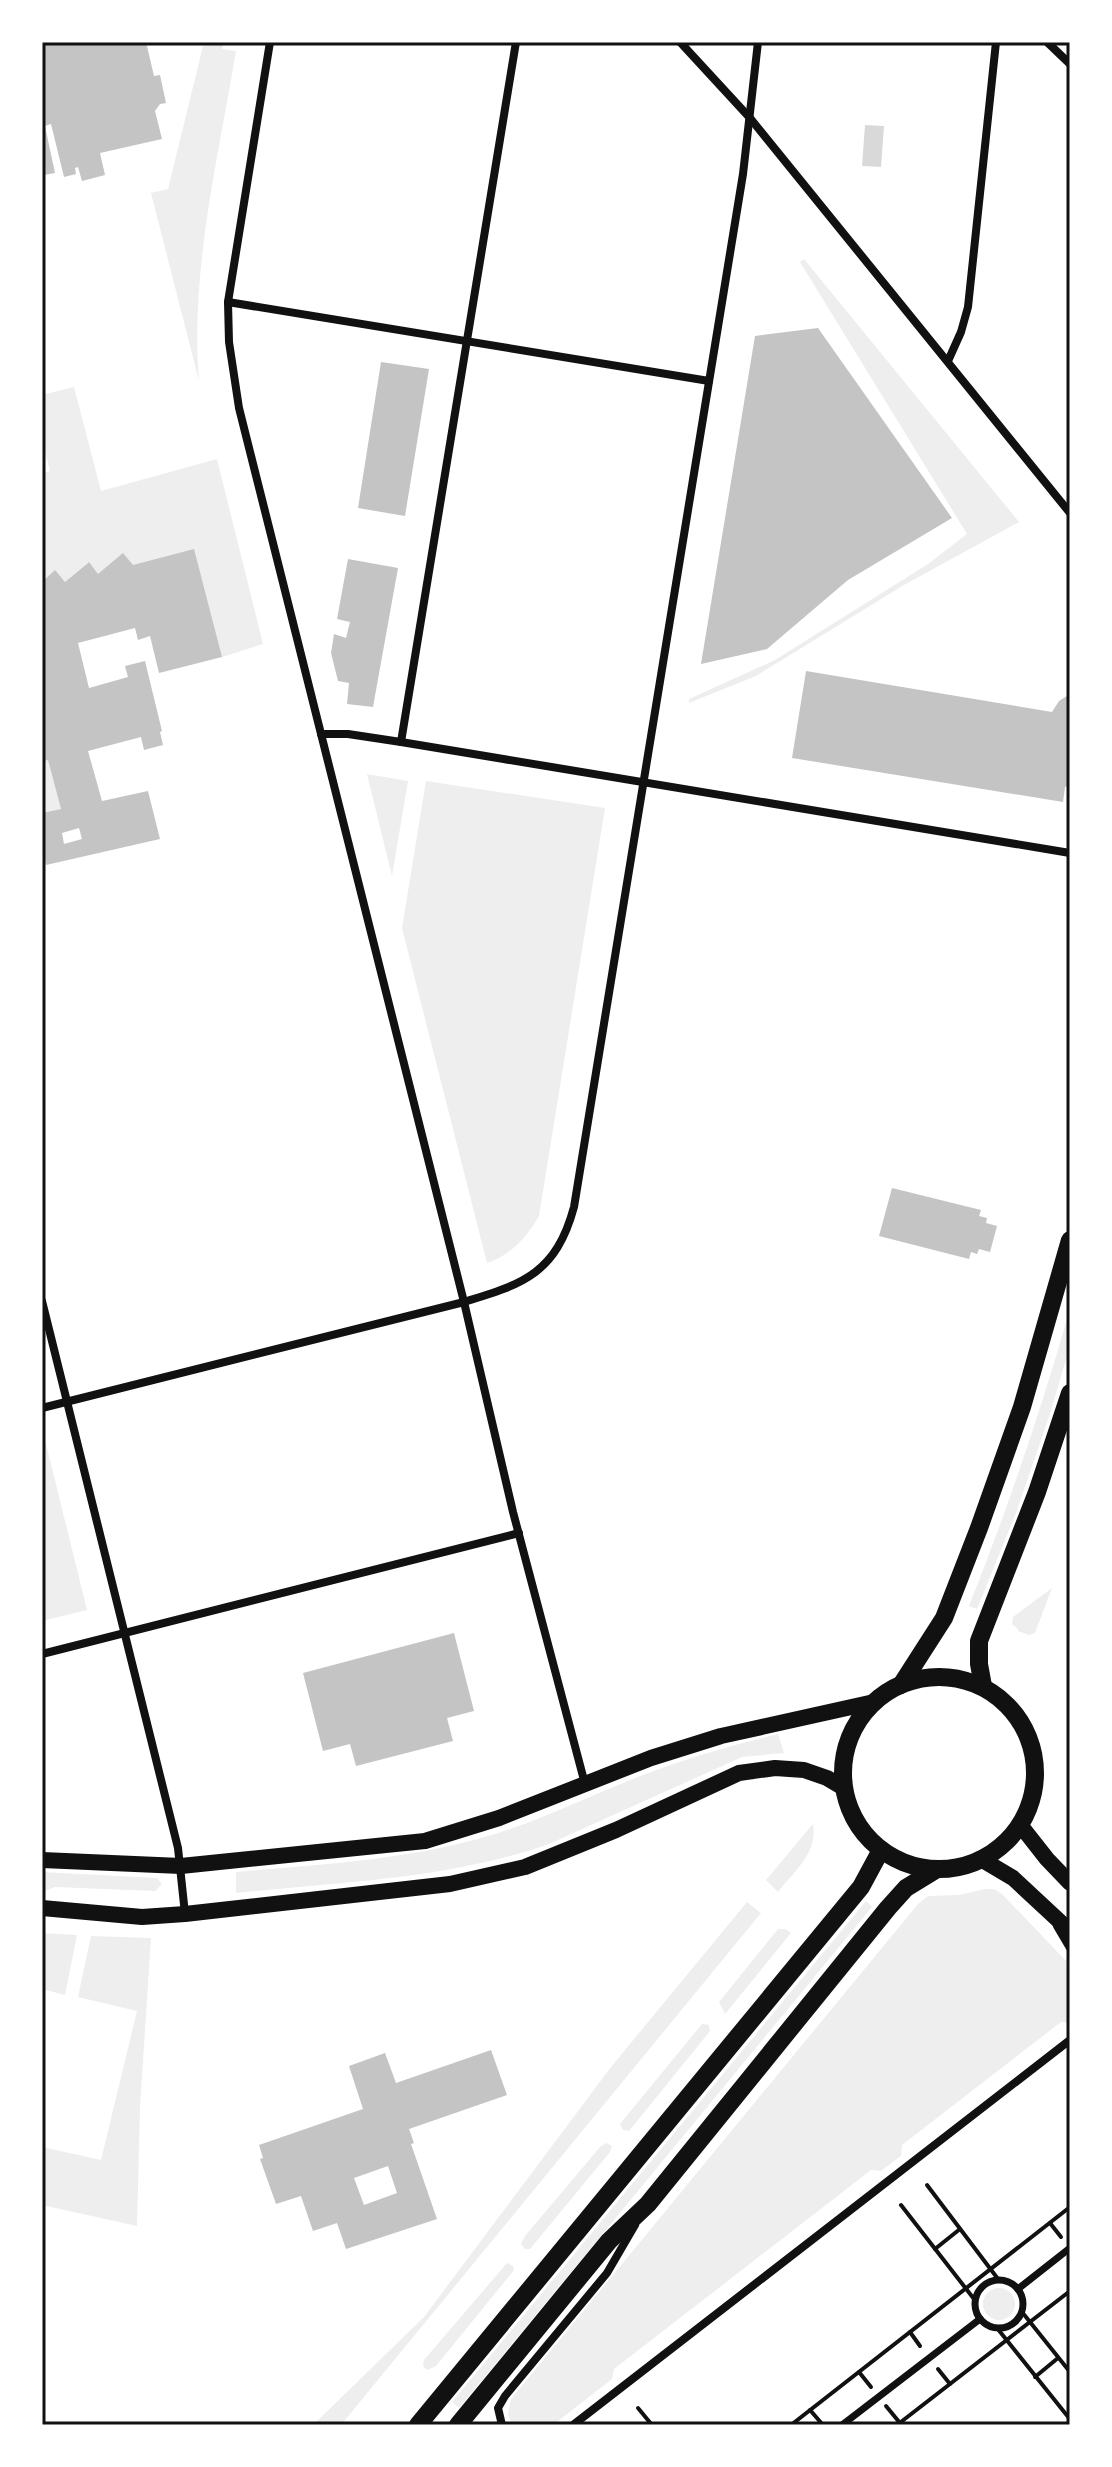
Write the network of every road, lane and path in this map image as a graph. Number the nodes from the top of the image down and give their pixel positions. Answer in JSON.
{"nodes":[{"id":1,"x":270,"y":42,"type":"edge"},
{"id":2,"x":516,"y":42,"type":"edge"},
{"id":3,"x":680,"y":42,"type":"edge"},
{"id":4,"x":758,"y":42,"type":"edge"},
{"id":5,"x":996,"y":42,"type":"edge"},
{"id":6,"x":1047,"y":42,"type":"edge"},
{"id":7,"x":1070,"y":64,"type":"edge"},
{"id":8,"x":750,"y":118,"type":"junction"},
{"id":9,"x":228,"y":302,"type":"junction"},
{"id":10,"x":467,"y":340,"type":"junction"},
{"id":11,"x":948,"y":361,"type":"junction"},
{"id":12,"x":709,"y":381,"type":"junction"},
{"id":13,"x":1070,"y":513,"type":"edge"},
{"id":14,"x":321,"y":734,"type":"junction"},
{"id":15,"x":401,"y":742,"type":"junction"},
{"id":16,"x":642,"y":782,"type":"junction"},
{"id":17,"x":1070,"y":853,"type":"edge"},
{"id":18,"x":1070,"y":1240,"type":"edge"},
{"id":19,"x":42,"y":1301,"type":"edge"},
{"id":20,"x":464,"y":1302,"type":"junction"},
{"id":21,"x":1070,"y":1393,"type":"edge"},
{"id":22,"x":67,"y":1402,"type":"junction"},
{"id":23,"x":42,"y":1408,"type":"edge"},
{"id":24,"x":519,"y":1533,"type":"junction"},
{"id":25,"x":126,"y":1633,"type":"junction"},
{"id":26,"x":42,"y":1654,"type":"edge"},
{"id":27,"x":901,"y":1685,"type":"junction"},
{"id":28,"x":983,"y":1686,"type":"junction"},
{"id":29,"x":874,"y":1702,"type":"junction"},
{"id":30,"x":585,"y":1784,"type":"junction"},
{"id":31,"x":844,"y":1788,"type":"junction"},
{"id":32,"x":1021,"y":1826,"type":"junction"},
{"id":33,"x":881,"y":1850,"type":"junction"},
{"id":34,"x":981,"y":1859,"type":"junction"},
{"id":35,"x":42,"y":1860,"type":"edge"},
{"id":36,"x":181,"y":1866,"type":"junction"},
{"id":37,"x":937,"y":1869,"type":"junction"},
{"id":38,"x":1070,"y":1883,"type":"edge"},
{"id":39,"x":1044,"y":1905,"type":"junction"},
{"id":40,"x":42,"y":1908,"type":"edge"},
{"id":41,"x":185,"y":1914,"type":"junction"},
{"id":42,"x":1070,"y":1931,"type":"edge"},
{"id":43,"x":1070,"y":1948,"type":"edge"},
{"id":44,"x":1070,"y":2040,"type":"edge"},
{"id":45,"x":927,"y":2185,"type":"dead end"},
{"id":46,"x":648,"y":2204,"type":"junction"},
{"id":47,"x":901,"y":2205,"type":"dead end"},
{"id":48,"x":1070,"y":2207,"type":"edge"},
{"id":49,"x":960,"y":2229,"type":"junction"},
{"id":50,"x":1070,"y":2248,"type":"edge"},
{"id":51,"x":935,"y":2249,"type":"junction"},
{"id":52,"x":990,"y":2269,"type":"junction"},
{"id":53,"x":998,"y":2279,"type":"junction"},
{"id":54,"x":982,"y":2281,"type":"junction"},
{"id":55,"x":966,"y":2288,"type":"junction"},
{"id":56,"x":1018,"y":2289,"type":"junction"},
{"id":57,"x":1070,"y":2291,"type":"edge"},
{"id":58,"x":974,"y":2299,"type":"junction"},
{"id":59,"x":1022,"y":2312,"type":"junction"},
{"id":60,"x":980,"y":2319,"type":"junction"},
{"id":61,"x":1030,"y":2322,"type":"junction"},
{"id":62,"x":1017,"y":2326,"type":"junction"},
{"id":63,"x":997,"y":2328,"type":"junction"},
{"id":64,"x":1006,"y":2340,"type":"junction"},
{"id":65,"x":1058,"y":2358,"type":"junction"},
{"id":66,"x":1070,"y":2372,"type":"edge"},
{"id":67,"x":1035,"y":2377,"type":"junction"},
{"id":68,"x":638,"y":2408,"type":"dead end"},
{"id":69,"x":810,"y":2410,"type":"junction"},
{"id":70,"x":1069,"y":2418,"type":"edge"},
{"id":71,"x":418,"y":2425,"type":"edge"},
{"id":72,"x":458,"y":2425,"type":"edge"},
{"id":73,"x":502,"y":2425,"type":"edge"},
{"id":74,"x":573,"y":2425,"type":"edge"},
{"id":75,"x":652,"y":2425,"type":"edge"},
{"id":76,"x":791,"y":2425,"type":"edge"},
{"id":77,"x":823,"y":2425,"type":"edge"},
{"id":78,"x":842,"y":2425,"type":"edge"},
{"id":79,"x":897,"y":2425,"type":"edge"}],
"edges":[{"from":1,"to":9,"type":"street"},
{"from":2,"to":10,"type":"street"},
{"from":3,"to":8,"type":"street"},
{"from":4,"to":8,"type":"street"},
{"from":5,"to":11,"type":"street"},
{"from":6,"to":7,"type":"street"},
{"from":8,"to":11,"type":"street"},
{"from":8,"to":12,"type":"street"},
{"from":9,"to":10,"type":"street"},
{"from":9,"to":14,"type":"street"},
{"from":10,"to":12,"type":"street"},
{"from":10,"to":15,"type":"street"},
{"from":11,"to":13,"type":"street"},
{"from":12,"to":16,"type":"street"},
{"from":14,"to":15,"type":"street"},
{"from":14,"to":20,"type":"street"},
{"from":15,"to":16,"type":"street"},
{"from":16,"to":17,"type":"street"},
{"from":16,"to":20,"type":"street"},
{"from":18,"to":27,"type":"main road"},
{"from":19,"to":22,"type":"street"},
{"from":20,"to":22,"type":"street"},
{"from":20,"to":24,"type":"street"},
{"from":21,"to":28,"type":"main road"},
{"from":22,"to":23,"type":"street"},
{"from":22,"to":25,"type":"street"},
{"from":24,"to":25,"type":"street"},
{"from":24,"to":30,"type":"street"},
{"from":25,"to":26,"type":"street"},
{"from":25,"to":36,"type":"street"},
{"from":27,"to":28,"type":"main road"},
{"from":27,"to":29,"type":"main road"},
{"from":28,"to":32,"type":"main road"},
{"from":29,"to":30,"type":"main road"},
{"from":29,"to":31,"type":"main road"},
{"from":30,"to":36,"type":"main road"},
{"from":31,"to":33,"type":"main road"},
{"from":31,"to":41,"type":"main road"},
{"from":32,"to":34,"type":"main road"},
{"from":32,"to":38,"type":"main road"},
{"from":33,"to":37,"type":"main road"},
{"from":33,"to":71,"type":"main road"},
{"from":34,"to":37,"type":"main road"},
{"from":34,"to":39,"type":"main road"},
{"from":35,"to":36,"type":"main road"},
{"from":36,"to":41,"type":"street"},
{"from":37,"to":46,"type":"main road"},
{"from":39,"to":42,"type":"main road"},
{"from":39,"to":43,"type":"street"},
{"from":40,"to":41,"type":"main road"},
{"from":44,"to":74,"type":"street"},
{"from":45,"to":49,"type":"path"},
{"from":46,"to":72,"type":"main road"},
{"from":46,"to":73,"type":"street"},
{"from":47,"to":51,"type":"path"},
{"from":48,"to":52,"type":"path"},
{"from":49,"to":51,"type":"path"},
{"from":49,"to":52,"type":"path"},
{"from":50,"to":56,"type":"street"},
{"from":51,"to":55,"type":"path"},
{"from":52,"to":53,"type":"path"},
{"from":52,"to":54,"type":"path"},
{"from":53,"to":54,"type":"street"},
{"from":53,"to":56,"type":"street"},
{"from":54,"to":55,"type":"path"},
{"from":54,"to":58,"type":"street"},
{"from":55,"to":58,"type":"path"},
{"from":55,"to":69,"type":"path"},
{"from":56,"to":59,"type":"street"},
{"from":57,"to":61,"type":"path"},
{"from":58,"to":60,"type":"street"},
{"from":59,"to":61,"type":"path"},
{"from":59,"to":62,"type":"street"},
{"from":60,"to":63,"type":"street"},
{"from":60,"to":78,"type":"street"},
{"from":61,"to":62,"type":"path"},
{"from":61,"to":65,"type":"path"},
{"from":62,"to":63,"type":"street"},
{"from":62,"to":64,"type":"path"},
{"from":63,"to":64,"type":"path"},
{"from":64,"to":67,"type":"path"},
{"from":64,"to":79,"type":"path"},
{"from":65,"to":66,"type":"path"},
{"from":65,"to":67,"type":"path"},
{"from":67,"to":70,"type":"path"},
{"from":68,"to":75,"type":"path"},
{"from":69,"to":76,"type":"path"},
{"from":69,"to":77,"type":"path"}]}
